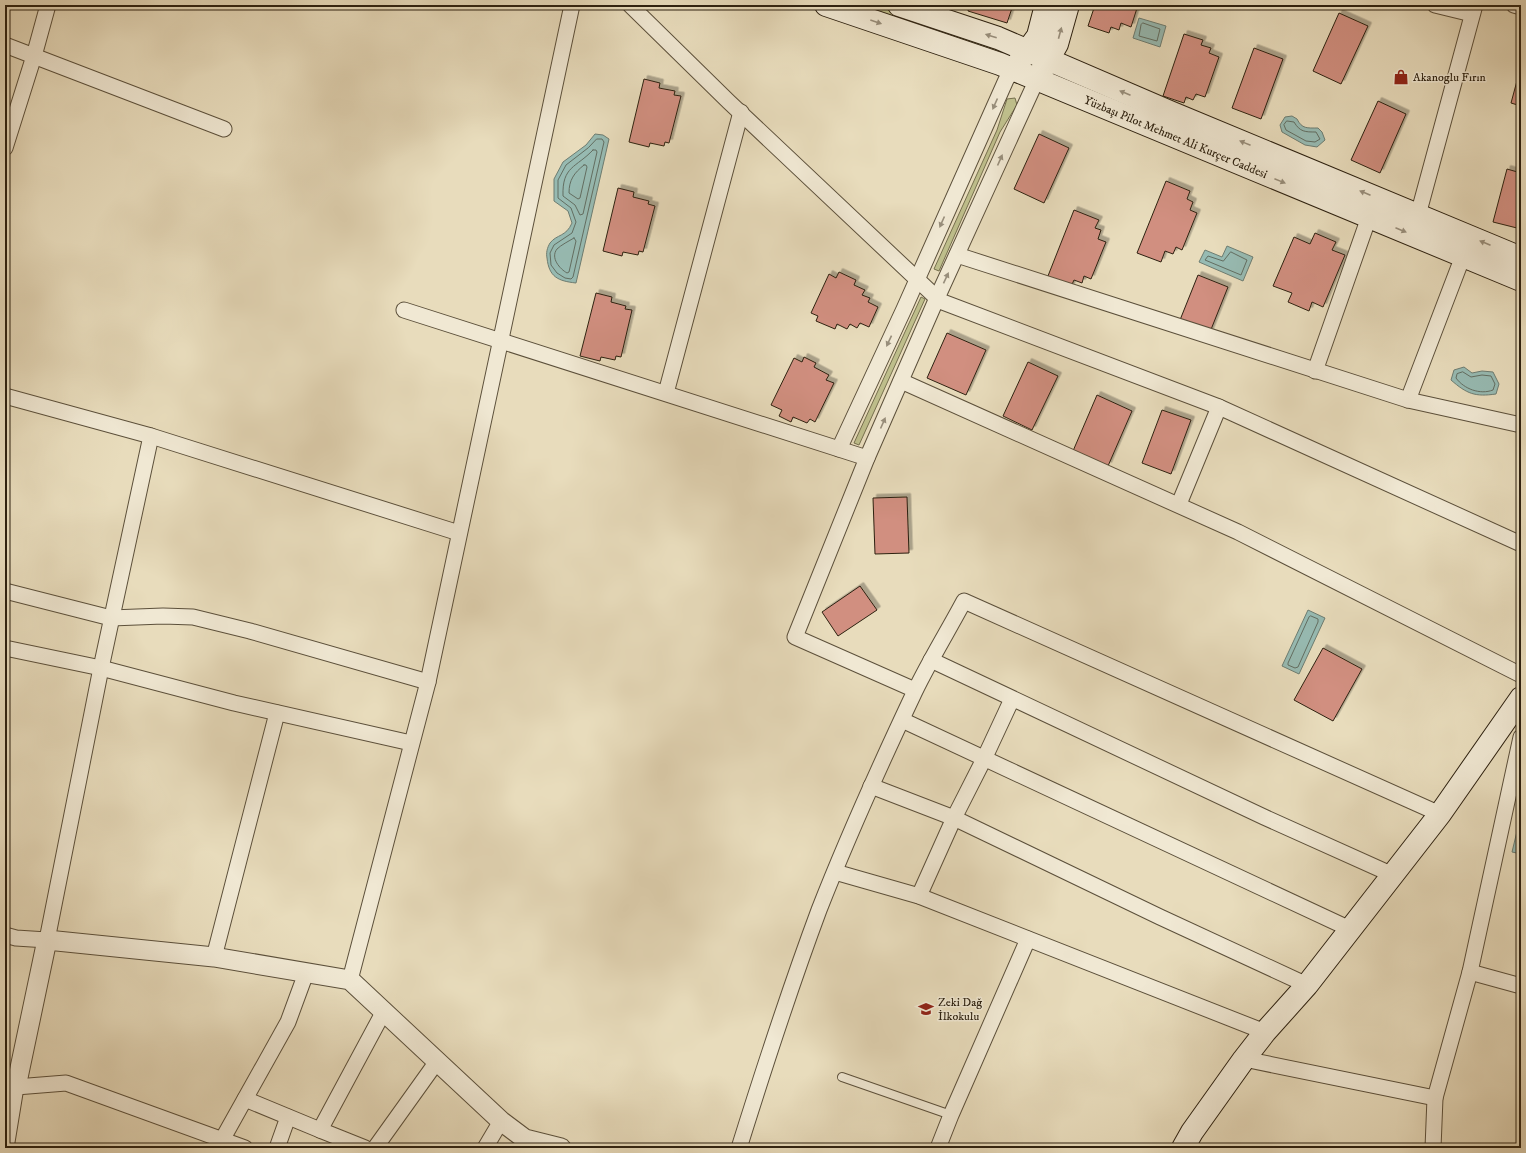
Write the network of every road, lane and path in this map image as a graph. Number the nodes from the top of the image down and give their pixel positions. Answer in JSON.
{"nodes":[{"id":1,"x":48,"y":5,"type":"edge"},
{"id":2,"x":572,"y":5,"type":"edge"},
{"id":3,"x":630,"y":5,"type":"edge"},
{"id":4,"x":826,"y":5,"type":"edge"},
{"id":5,"x":899,"y":5,"type":"edge"},
{"id":6,"x":1046,"y":5,"type":"edge"},
{"id":7,"x":1068,"y":5,"type":"edge"},
{"id":8,"x":1434,"y":5,"type":"edge"},
{"id":9,"x":1514,"y":5,"type":"edge"},
{"id":10,"x":1521,"y":7,"type":"edge"},
{"id":11,"x":1474,"y":10,"type":"edge"},
{"id":12,"x":5,"y":46,"type":"edge"},
{"id":13,"x":1027,"y":51,"type":"junction"},
{"id":14,"x":34,"y":56,"type":"junction"},
{"id":15,"x":1048,"y":60,"type":"junction"},
{"id":16,"x":1013,"y":70,"type":"junction"},
{"id":17,"x":1037,"y":80,"type":"junction"},
{"id":18,"x":741,"y":112,"type":"junction"},
{"id":19,"x":224,"y":129,"type":"dead end"},
{"id":20,"x":5,"y":148,"type":"edge"},
{"id":21,"x":1418,"y":215,"type":"junction"},
{"id":22,"x":1370,"y":217,"type":"junction"},
{"id":23,"x":957,"y":255,"type":"junction"},
{"id":24,"x":1463,"y":256,"type":"junction"},
{"id":25,"x":1521,"y":258,"type":"edge"},
{"id":26,"x":917,"y":279,"type":"junction"},
{"id":27,"x":1521,"y":280,"type":"edge"},
{"id":28,"x":937,"y":298,"type":"junction"},
{"id":29,"x":404,"y":310,"type":"dead end"},
{"id":30,"x":500,"y":341,"type":"junction"},
{"id":31,"x":1315,"y":371,"type":"junction"},
{"id":32,"x":901,"y":381,"type":"junction"},
{"id":33,"x":666,"y":393,"type":"junction"},
{"id":34,"x":5,"y":396,"type":"edge"},
{"id":35,"x":1408,"y":400,"type":"junction"},
{"id":36,"x":1219,"y":407,"type":"junction"},
{"id":37,"x":1521,"y":425,"type":"edge"},
{"id":38,"x":151,"y":436,"type":"junction"},
{"id":39,"x":839,"y":449,"type":"junction"},
{"id":40,"x":867,"y":458,"type":"junction"},
{"id":41,"x":1179,"y":504,"type":"junction"},
{"id":42,"x":459,"y":532,"type":"junction"},
{"id":43,"x":1521,"y":544,"type":"edge"},
{"id":44,"x":5,"y":591,"type":"edge"},
{"id":45,"x":111,"y":618,"type":"junction"},
{"id":46,"x":5,"y":648,"type":"edge"},
{"id":47,"x":932,"y":660,"type":"junction"},
{"id":48,"x":101,"y":668,"type":"junction"},
{"id":49,"x":1521,"y":675,"type":"edge"},
{"id":50,"x":428,"y":682,"type":"junction"},
{"id":51,"x":915,"y":690,"type":"junction"},
{"id":52,"x":1521,"y":698,"type":"edge"},
{"id":53,"x":1012,"y":699,"type":"junction"},
{"id":54,"x":277,"y":713,"type":"junction"},
{"id":55,"x":902,"y":720,"type":"junction"},
{"id":56,"x":1521,"y":737,"type":"edge"},
{"id":57,"x":411,"y":743,"type":"junction"},
{"id":58,"x":985,"y":758,"type":"junction"},
{"id":59,"x":871,"y":786,"type":"junction"},
{"id":60,"x":1440,"y":814,"type":"junction"},
{"id":61,"x":954,"y":818,"type":"junction"},
{"id":62,"x":835,"y":872,"type":"junction"},
{"id":63,"x":1393,"y":875,"type":"junction"},
{"id":64,"x":919,"y":896,"type":"junction"},
{"id":65,"x":1350,"y":929,"type":"junction"},
{"id":66,"x":5,"y":935,"type":"edge"},
{"id":67,"x":1028,"y":938,"type":"junction"},
{"id":68,"x":47,"y":940,"type":"junction"},
{"id":69,"x":214,"y":957,"type":"junction"},
{"id":70,"x":1470,"y":972,"type":"junction"},
{"id":71,"x":306,"y":973,"type":"junction"},
{"id":72,"x":350,"y":980,"type":"junction"},
{"id":73,"x":1307,"y":985,"type":"junction"},
{"id":74,"x":1521,"y":986,"type":"edge"},
{"id":75,"x":384,"y":1011,"type":"junction"},
{"id":76,"x":1265,"y":1032,"type":"junction"},
{"id":77,"x":1244,"y":1059,"type":"junction"},
{"id":78,"x":438,"y":1060,"type":"junction"},
{"id":79,"x":842,"y":1077,"type":"dead end"},
{"id":80,"x":11,"y":1088,"type":"edge"},
{"id":81,"x":1435,"y":1098,"type":"junction"},
{"id":82,"x":245,"y":1099,"type":"junction"},
{"id":83,"x":951,"y":1115,"type":"junction"},
{"id":84,"x":288,"y":1117,"type":"junction"},
{"id":85,"x":501,"y":1121,"type":"junction"},
{"id":86,"x":320,"y":1130,"type":"junction"},
{"id":87,"x":222,"y":1140,"type":"junction"},
{"id":88,"x":6,"y":1148,"type":"edge"},
{"id":89,"x":245,"y":1148,"type":"edge"},
{"id":90,"x":277,"y":1148,"type":"edge"},
{"id":91,"x":364,"y":1148,"type":"edge"},
{"id":92,"x":375,"y":1148,"type":"edge"},
{"id":93,"x":485,"y":1148,"type":"edge"},
{"id":94,"x":561,"y":1148,"type":"edge"},
{"id":95,"x":739,"y":1148,"type":"edge"},
{"id":96,"x":938,"y":1148,"type":"edge"},
{"id":97,"x":1183,"y":1148,"type":"edge"},
{"id":98,"x":1433,"y":1148,"type":"edge"}],
"edges":[{"from":1,"to":14,"type":"street"},
{"from":2,"to":30,"type":"street"},
{"from":3,"to":18,"type":"street"},
{"from":4,"to":16,"type":"main road","name":"Yüzbaşı Pilot Mehmet Ali Kurçer Caddesi","one_way":true},
{"from":13,"to":5,"type":"main road","name":"Yüzbaşı Pilot Mehmet Ali Kurçer Caddesi","one_way":true},
{"from":6,"to":13,"type":"main road"},
{"from":15,"to":7,"type":"main road","one_way":true},
{"from":8,"to":11,"type":"street"},
{"from":9,"to":10,"type":"street"},
{"from":11,"to":21,"type":"street"},
{"from":12,"to":14,"type":"street"},
{"from":13,"to":15,"type":"main road","name":"Yüzbaşı Pilot Mehmet Ali Kurçer Caddesi"},
{"from":13,"to":16,"type":"main road"},
{"from":14,"to":19,"type":"street"},
{"from":14,"to":20,"type":"street"},
{"from":15,"to":17,"type":"main road"},
{"from":21,"to":15,"type":"main road","name":"Yüzbaşı Pilot Mehmet Ali Kurçer Caddesi","one_way":true},
{"from":16,"to":17,"type":"main road","name":"Yüzbaşı Pilot Mehmet Ali Kurçer Caddesi"},
{"from":16,"to":26,"type":"street","one_way":true},
{"from":17,"to":22,"type":"main road","name":"Yüzbaşı Pilot Mehmet Ali Kurçer Caddesi","one_way":true},
{"from":23,"to":17,"type":"street","one_way":true},
{"from":18,"to":26,"type":"street"},
{"from":18,"to":33,"type":"street"},
{"from":25,"to":21,"type":"main road","name":"Yüzbaşı Pilot Mehmet Ali Kurçer Caddesi","one_way":true},
{"from":22,"to":24,"type":"main road","name":"Yüzbaşı Pilot Mehmet Ali Kurçer Caddesi","one_way":true},
{"from":22,"to":31,"type":"street"},
{"from":28,"to":23,"type":"street","one_way":true},
{"from":23,"to":31,"type":"street"},
{"from":24,"to":27,"type":"main road","name":"Yüzbaşı Pilot Mehmet Ali Kurçer Caddesi"},
{"from":24,"to":35,"type":"street"},
{"from":26,"to":28,"type":"street"},
{"from":26,"to":39,"type":"street","one_way":true},
{"from":28,"to":32,"type":"street"},
{"from":28,"to":36,"type":"street"},
{"from":29,"to":30,"type":"street"},
{"from":30,"to":33,"type":"street"},
{"from":30,"to":42,"type":"street"},
{"from":31,"to":35,"type":"street"},
{"from":40,"to":32,"type":"street","one_way":true},
{"from":32,"to":41,"type":"street"},
{"from":33,"to":39,"type":"street"},
{"from":34,"to":38,"type":"street"},
{"from":35,"to":37,"type":"street"},
{"from":36,"to":41,"type":"street"},
{"from":36,"to":43,"type":"street"},
{"from":38,"to":42,"type":"street"},
{"from":38,"to":45,"type":"street"},
{"from":39,"to":40,"type":"street"},
{"from":40,"to":51,"type":"street"},
{"from":41,"to":49,"type":"street"},
{"from":42,"to":50,"type":"street"},
{"from":44,"to":45,"type":"street"},
{"from":45,"to":48,"type":"street"},
{"from":45,"to":50,"type":"street"},
{"from":46,"to":48,"type":"street"},
{"from":47,"to":51,"type":"street"},
{"from":47,"to":53,"type":"street"},
{"from":47,"to":60,"type":"street"},
{"from":48,"to":54,"type":"street"},
{"from":48,"to":68,"type":"street"},
{"from":50,"to":57,"type":"street"},
{"from":51,"to":55,"type":"street"},
{"from":52,"to":60,"type":"main road"},
{"from":53,"to":58,"type":"street"},
{"from":53,"to":63,"type":"street"},
{"from":54,"to":57,"type":"street"},
{"from":54,"to":69,"type":"street"},
{"from":55,"to":58,"type":"street"},
{"from":55,"to":59,"type":"street"},
{"from":56,"to":70,"type":"street"},
{"from":57,"to":72,"type":"street"},
{"from":58,"to":61,"type":"street"},
{"from":58,"to":65,"type":"street"},
{"from":59,"to":61,"type":"street"},
{"from":59,"to":62,"type":"street"},
{"from":60,"to":63,"type":"main road"},
{"from":61,"to":64,"type":"street"},
{"from":61,"to":73,"type":"street"},
{"from":62,"to":64,"type":"street"},
{"from":62,"to":95,"type":"street"},
{"from":63,"to":65,"type":"main road"},
{"from":64,"to":67,"type":"street"},
{"from":65,"to":73,"type":"main road"},
{"from":66,"to":68,"type":"street"},
{"from":67,"to":76,"type":"street"},
{"from":67,"to":83,"type":"street"},
{"from":68,"to":69,"type":"street"},
{"from":68,"to":80,"type":"street"},
{"from":69,"to":71,"type":"street"},
{"from":70,"to":74,"type":"street"},
{"from":70,"to":81,"type":"street"},
{"from":71,"to":72,"type":"street"},
{"from":71,"to":82,"type":"street"},
{"from":72,"to":75,"type":"street"},
{"from":73,"to":76,"type":"main road"},
{"from":75,"to":78,"type":"street"},
{"from":75,"to":86,"type":"street"},
{"from":76,"to":77,"type":"main road"},
{"from":77,"to":81,"type":"street"},
{"from":77,"to":97,"type":"main road"},
{"from":78,"to":85,"type":"street"},
{"from":78,"to":92,"type":"street"},
{"from":79,"to":83,"type":"lane"},
{"from":80,"to":87,"type":"street"},
{"from":80,"to":88,"type":"street"},
{"from":81,"to":98,"type":"street"},
{"from":82,"to":84,"type":"street"},
{"from":82,"to":87,"type":"street"},
{"from":83,"to":96,"type":"street"},
{"from":84,"to":86,"type":"street"},
{"from":84,"to":90,"type":"street"},
{"from":85,"to":93,"type":"street"},
{"from":85,"to":94,"type":"street"},
{"from":86,"to":91,"type":"street"},
{"from":87,"to":89,"type":"street"}]}
